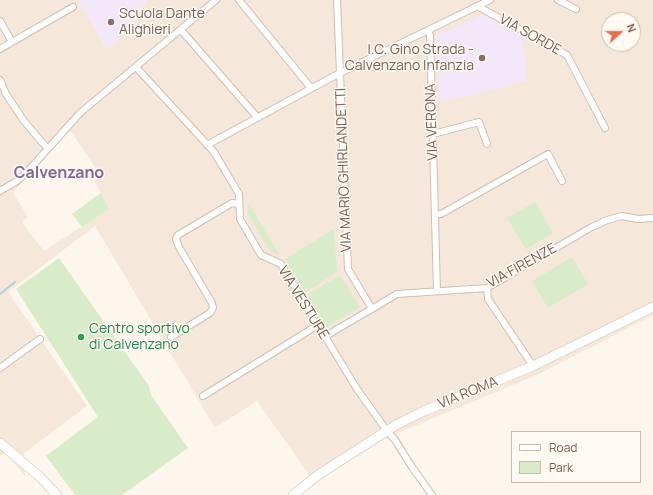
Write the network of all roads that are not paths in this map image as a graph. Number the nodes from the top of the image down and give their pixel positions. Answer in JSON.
{"nodes":[{"id":1,"x":216,"y":0,"type":"edge"},
{"id":2,"x":239,"y":0,"type":"edge"},
{"id":3,"x":337,"y":0,"type":"edge"},
{"id":4,"x":490,"y":0,"type":"edge"},
{"id":5,"x":558,"y":0,"type":"edge"},
{"id":6,"x":73,"y":6,"type":"dead end"},
{"id":7,"x":477,"y":6,"type":"junction"},
{"id":8,"x":576,"y":9,"type":"dead end"},
{"id":9,"x":0,"y":21,"type":"edge"},
{"id":10,"x":181,"y":30,"type":"junction"},
{"id":11,"x":428,"y":30,"type":"junction"},
{"id":12,"x":12,"y":42,"type":"junction"},
{"id":13,"x":0,"y":49,"type":"edge"},
{"id":14,"x":136,"y":67,"type":"junction"},
{"id":15,"x":340,"y":74,"type":"junction"},
{"id":16,"x":0,"y":80,"type":"edge"},
{"id":17,"x":312,"y":88,"type":"junction"},
{"id":18,"x":257,"y":117,"type":"junction"},
{"id":19,"x":605,"y":128,"type":"dead end"},
{"id":20,"x":433,"y":134,"type":"junction"},
{"id":21,"x":487,"y":144,"type":"dead end"},
{"id":22,"x":207,"y":145,"type":"junction"},
{"id":23,"x":47,"y":148,"type":"junction"},
{"id":24,"x":562,"y":181,"type":"dead end"},
{"id":25,"x":0,"y":191,"type":"edge"},
{"id":26,"x":239,"y":204,"type":"junction"},
{"id":27,"x":435,"y":214,"type":"junction"},
{"id":28,"x":653,"y":218,"type":"edge"},
{"id":29,"x":487,"y":288,"type":"junction"},
{"id":30,"x":437,"y":291,"type":"junction"},
{"id":31,"x":653,"y":307,"type":"edge"},
{"id":32,"x":372,"y":309,"type":"junction"},
{"id":33,"x":318,"y":325,"type":"junction"},
{"id":34,"x":170,"y":337,"type":"dead end"},
{"id":35,"x":324,"y":337,"type":"junction"},
{"id":36,"x":40,"y":339,"type":"dead end"},
{"id":37,"x":533,"y":366,"type":"junction"},
{"id":38,"x":0,"y":368,"type":"edge"},
{"id":39,"x":203,"y":396,"type":"dead end"},
{"id":40,"x":387,"y":431,"type":"junction"},
{"id":41,"x":0,"y":443,"type":"edge"},
{"id":42,"x":57,"y":495,"type":"edge"},
{"id":43,"x":293,"y":495,"type":"edge"},
{"id":44,"x":432,"y":495,"type":"edge"}],
"edges":[{"from":1,"to":10,"type":"street"},
{"from":2,"to":17,"type":"street"},
{"from":3,"to":15,"type":"street","name":"VIA MARIO GHIRLANDETTI"},
{"from":4,"to":7,"type":"street"},
{"from":5,"to":8,"type":"street"},
{"from":6,"to":12,"type":"street"},
{"from":7,"to":11,"type":"street"},
{"from":7,"to":19,"type":"street","name":"VIA SORDE"},
{"from":9,"to":12,"type":"street"},
{"from":10,"to":14,"type":"street"},
{"from":10,"to":18,"type":"street"},
{"from":11,"to":15,"type":"street"},
{"from":11,"to":20,"type":"street","name":"VIA VERONA"},
{"from":12,"to":13,"type":"street"},
{"from":14,"to":22,"type":"street","name":"VIA VESTURE"},
{"from":14,"to":23,"type":"street"},
{"from":15,"to":17,"type":"street"},
{"from":15,"to":32,"type":"street","name":"VIA MARIO GHIRLANDETTI"},
{"from":16,"to":23,"type":"street"},
{"from":17,"to":18,"type":"street"},
{"from":18,"to":22,"type":"street"},
{"from":20,"to":21,"type":"street"},
{"from":20,"to":27,"type":"street","name":"VIA VERONA"},
{"from":22,"to":26,"type":"street","name":"VIA VESTURE"},
{"from":23,"to":25,"type":"street"},
{"from":24,"to":27,"type":"street"},
{"from":26,"to":33,"type":"street","name":"VIA VESTURE"},
{"from":26,"to":34,"type":"street"},
{"from":27,"to":30,"type":"street","name":"VIA VERONA"},
{"from":28,"to":29,"type":"street","name":"VIA FIRENZE"},
{"from":29,"to":30,"type":"street","name":"VIA FIRENZE"},
{"from":29,"to":37,"type":"street"},
{"from":30,"to":32,"type":"street","name":"VIA FIRENZE"},
{"from":31,"to":37,"type":"street","name":"VIA ROMA"},
{"from":32,"to":35,"type":"street","name":"VIA FIRENZE"},
{"from":33,"to":35,"type":"street","name":"VIA VESTURE"},
{"from":33,"to":39,"type":"street"},
{"from":35,"to":40,"type":"street","name":"VIA VESTURE"},
{"from":36,"to":38,"type":"street"},
{"from":37,"to":40,"type":"street","name":"VIA ROMA"},
{"from":40,"to":43,"type":"street","name":"VIA ROMA"},
{"from":40,"to":44,"type":"street","name":"VIA VESTURE"},
{"from":41,"to":42,"type":"street"}]}
